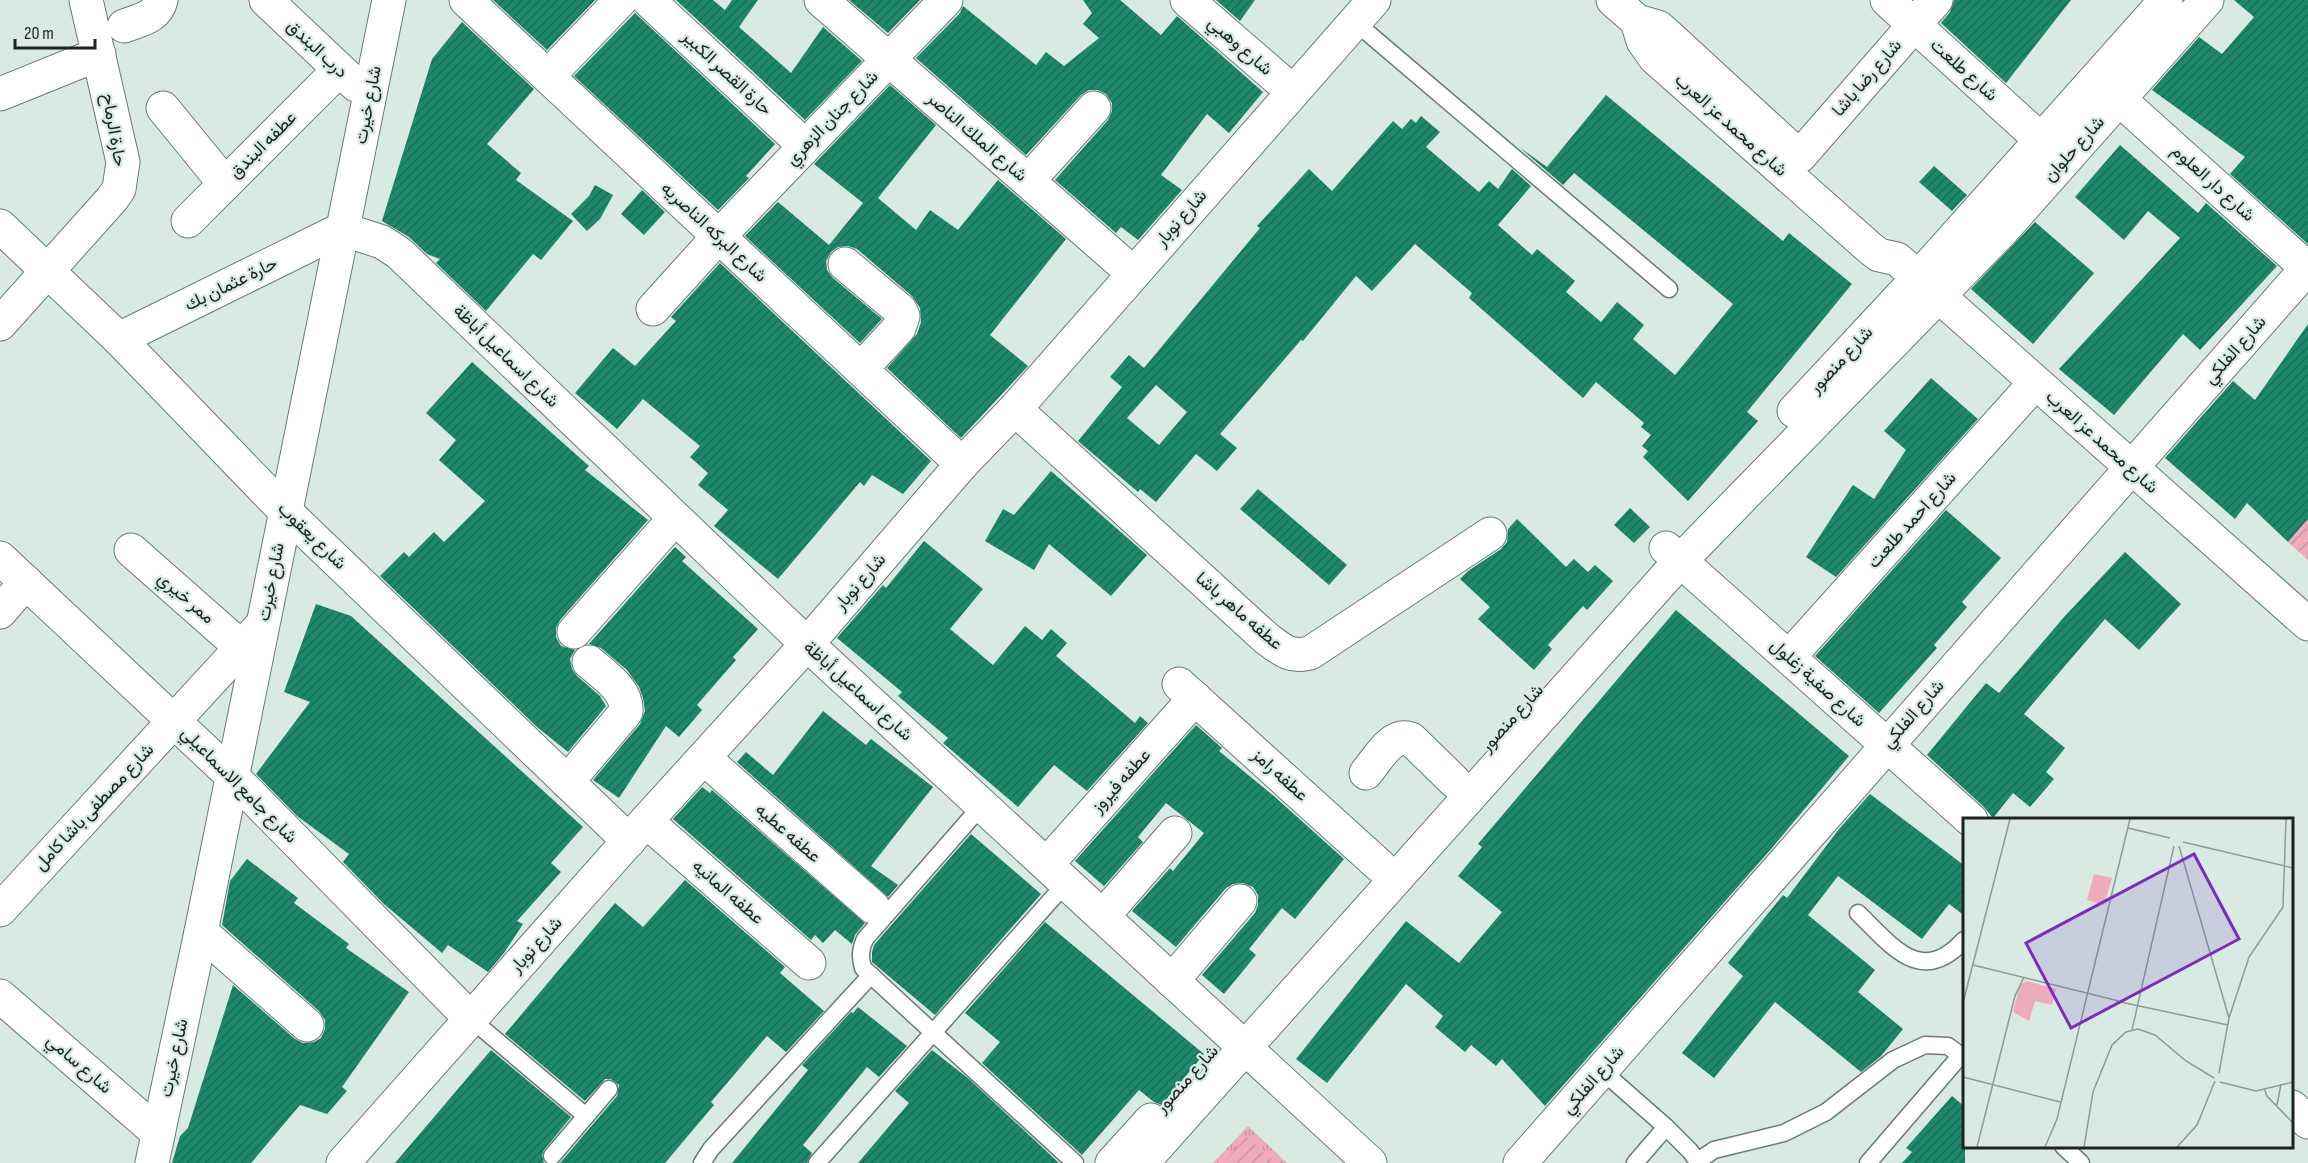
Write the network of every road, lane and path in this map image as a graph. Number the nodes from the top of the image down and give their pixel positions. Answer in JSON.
{"nodes":[{"id":1,"x":86,"y":0,"type":"edge"},
{"id":2,"x":161,"y":0,"type":"edge"},
{"id":3,"x":266,"y":0,"type":"edge"},
{"id":4,"x":389,"y":0,"type":"edge"},
{"id":5,"x":466,"y":0,"type":"edge"},
{"id":6,"x":621,"y":0,"type":"edge"},
{"id":7,"x":648,"y":0,"type":"edge"},
{"id":8,"x":821,"y":0,"type":"edge"},
{"id":9,"x":946,"y":0,"type":"edge"},
{"id":10,"x":1187,"y":0,"type":"edge"},
{"id":11,"x":1612,"y":0,"type":"edge"},
{"id":12,"x":1887,"y":0,"type":"edge"},
{"id":13,"x":1936,"y":0,"type":"edge"},
{"id":14,"x":2166,"y":0,"type":"edge"},
{"id":15,"x":2207,"y":0,"type":"edge"},
{"id":16,"x":1364,"y":11,"type":"edge"},
{"id":17,"x":1637,"y":21,"type":"junction"},
{"id":18,"x":1914,"y":24,"type":"junction"},
{"id":19,"x":124,"y":26,"type":"dead end"},
{"id":20,"x":99,"y":54,"type":"junction"},
{"id":21,"x":888,"y":60,"type":"junction"},
{"id":22,"x":339,"y":70,"type":"junction"},
{"id":23,"x":548,"y":76,"type":"junction"},
{"id":24,"x":1292,"y":91,"type":"junction"},
{"id":25,"x":0,"y":94,"type":"edge"},
{"id":26,"x":369,"y":98,"type":"junction"},
{"id":27,"x":2119,"y":99,"type":"junction"},
{"id":28,"x":163,"y":108,"type":"dead end"},
{"id":29,"x":1094,"y":108,"type":"dead end"},
{"id":30,"x":2041,"y":140,"type":"junction"},
{"id":31,"x":805,"y":146,"type":"junction"},
{"id":32,"x":1800,"y":156,"type":"junction"},
{"id":33,"x":1028,"y":181,"type":"junction"},
{"id":34,"x":225,"y":184,"type":"junction"},
{"id":35,"x":188,"y":221,"type":"dead end"},
{"id":36,"x":0,"y":226,"type":"edge"},
{"id":37,"x":342,"y":229,"type":"junction"},
{"id":38,"x":719,"y":236,"type":"junction"},
{"id":39,"x":845,"y":264,"type":"dead end"},
{"id":40,"x":2308,"y":268,"type":"edge"},
{"id":41,"x":47,"y":271,"type":"junction"},
{"id":42,"x":1133,"y":273,"type":"junction"},
{"id":43,"x":1917,"y":277,"type":"junction"},
{"id":44,"x":1669,"y":289,"type":"dead end"},
{"id":45,"x":653,"y":309,"type":"dead end"},
{"id":46,"x":0,"y":324,"type":"edge"},
{"id":47,"x":119,"y":339,"type":"junction"},
{"id":48,"x":861,"y":369,"type":"junction"},
{"id":49,"x":2035,"y":383,"type":"junction"},
{"id":50,"x":1015,"y":409,"type":"junction"},
{"id":51,"x":962,"y":464,"type":"junction"},
{"id":52,"x":2130,"y":468,"type":"junction"},
{"id":53,"x":285,"y":511,"type":"junction"},
{"id":54,"x":675,"y":518,"type":"junction"},
{"id":55,"x":1490,"y":534,"type":"dead end"},
{"id":56,"x":131,"y":550,"type":"dead end"},
{"id":57,"x":1673,"y":554,"type":"junction"},
{"id":58,"x":0,"y":558,"type":"edge"},
{"id":59,"x":26,"y":582,"type":"junction"},
{"id":60,"x":0,"y":612,"type":"edge"},
{"id":61,"x":2308,"y":624,"type":"edge"},
{"id":62,"x":574,"y":632,"type":"dead end"},
{"id":63,"x":252,"y":636,"type":"junction"},
{"id":64,"x":807,"y":644,"type":"junction"},
{"id":65,"x":1789,"y":657,"type":"junction"},
{"id":66,"x":589,"y":662,"type":"dead end"},
{"id":67,"x":1187,"y":691,"type":"joint"},
{"id":68,"x":174,"y":720,"type":"junction"},
{"id":69,"x":1887,"y":744,"type":"junction"},
{"id":70,"x":704,"y":758,"type":"junction"},
{"id":71,"x":1366,"y":772,"type":"dead end"},
{"id":72,"x":231,"y":775,"type":"junction"},
{"id":73,"x":567,"y":782,"type":"junction"},
{"id":74,"x":1455,"y":782,"type":"junction"},
{"id":75,"x":983,"y":804,"type":"junction"},
{"id":76,"x":1970,"y":818,"type":"edge"},
{"id":77,"x":637,"y":831,"type":"junction"},
{"id":78,"x":1175,"y":832,"type":"dead end"},
{"id":79,"x":1380,"y":866,"type":"junction"},
{"id":80,"x":1057,"y":873,"type":"junction"},
{"id":81,"x":1240,"y":901,"type":"dead end"},
{"id":82,"x":873,"y":907,"type":"dead end"},
{"id":83,"x":0,"y":910,"type":"edge"},
{"id":84,"x":1858,"y":914,"type":"dead end"},
{"id":85,"x":1103,"y":916,"type":"junction"},
{"id":86,"x":201,"y":932,"type":"junction"},
{"id":87,"x":1963,"y":942,"type":"edge"},
{"id":88,"x":809,"y":963,"type":"dead end"},
{"id":89,"x":870,"y":975,"type":"junction"},
{"id":90,"x":1172,"y":981,"type":"junction"},
{"id":91,"x":0,"y":996,"type":"edge"},
{"id":92,"x":471,"y":1019,"type":"junction"},
{"id":93,"x":307,"y":1025,"type":"dead end"},
{"id":94,"x":933,"y":1033,"type":"junction"},
{"id":95,"x":1237,"y":1041,"type":"junction"},
{"id":96,"x":1963,"y":1056,"type":"edge"},
{"id":97,"x":1601,"y":1070,"type":"junction"},
{"id":98,"x":609,"y":1089,"type":"dead end"},
{"id":99,"x":2293,"y":1108,"type":"edge"},
{"id":100,"x":586,"y":1116,"type":"junction"},
{"id":101,"x":2308,"y":1122,"type":"edge"},
{"id":102,"x":1666,"y":1127,"type":"junction"},
{"id":103,"x":155,"y":1148,"type":"edge"},
{"id":104,"x":2065,"y":1148,"type":"edge"},
{"id":105,"x":552,"y":1156,"type":"dead end"},
{"id":106,"x":1698,"y":1162,"type":"edge"},
{"id":107,"x":343,"y":1163,"type":"edge"},
{"id":108,"x":702,"y":1163,"type":"edge"},
{"id":109,"x":817,"y":1163,"type":"edge"},
{"id":110,"x":1075,"y":1163,"type":"edge"},
{"id":111,"x":1112,"y":1163,"type":"edge"},
{"id":112,"x":1142,"y":1163,"type":"edge"},
{"id":113,"x":1370,"y":1163,"type":"edge"},
{"id":114,"x":1520,"y":1163,"type":"edge"},
{"id":115,"x":1635,"y":1163,"type":"edge"},
{"id":116,"x":1868,"y":1163,"type":"edge"},
{"id":117,"x":2081,"y":1163,"type":"edge"}],
"edges":[{"from":1,"to":20,"type":"street","name":"حارة الرماح"},
{"from":2,"to":19,"type":"street"},
{"from":3,"to":22,"type":"street","name":"درب البندق"},
{"from":4,"to":26,"type":"street","name":"شارع خيرت"},
{"from":5,"to":23,"type":"street","name":"شارع البركه الناصريه"},
{"from":6,"to":23,"type":"street"},
{"from":7,"to":31,"type":"street","name":"حارة القصر الكبير"},
{"from":8,"to":21,"type":"street","name":"شارع الملك الناصر"},
{"from":9,"to":21,"type":"street","name":"شارع جنان الزهري"},
{"from":10,"to":24,"type":"street","name":"شارع وهبي"},
{"from":11,"to":17,"type":"street","name":"شارع محمد عز العرب"},
{"from":12,"to":18,"type":"street","name":"شارع طلعت"},
{"from":13,"to":18,"type":"street","name":"شارع رضا باشا"},
{"from":14,"to":30,"type":"street"},
{"from":15,"to":27,"type":"street","name":"شارع حلوان"},
{"from":16,"to":24,"type":"street","name":"شارع نوبار"},
{"from":16,"to":44,"type":"lane"},
{"from":17,"to":32,"type":"street","name":"شارع محمد عز العرب"},
{"from":17,"to":43,"type":"street","name":"شارع محمد عز العرب"},
{"from":18,"to":30,"type":"street","name":"شارع طلعت"},
{"from":18,"to":32,"type":"street","name":"شارع رضا باشا"},
{"from":20,"to":25,"type":"street"},
{"from":20,"to":41,"type":"street","name":"حارة الرماح"},
{"from":21,"to":31,"type":"street","name":"شارع جنان الزهري"},
{"from":21,"to":33,"type":"street","name":"شارع الملك الناصر"},
{"from":22,"to":26,"type":"street","name":"درب البندق"},
{"from":22,"to":34,"type":"street","name":"عطفه البندق"},
{"from":23,"to":38,"type":"street","name":"شارع البركه الناصريه"},
{"from":24,"to":42,"type":"street","name":"شارع نوبار"},
{"from":26,"to":37,"type":"street","name":"شارع خيرت"},
{"from":27,"to":40,"type":"street","name":"شارع دار العلوم"},
{"from":27,"to":43,"type":"street","name":"شارع حلوان"},
{"from":28,"to":34,"type":"street"},
{"from":29,"to":33,"type":"street"},
{"from":30,"to":43,"type":"street"},
{"from":31,"to":38,"type":"street","name":"شارع جنان الزهري"},
{"from":32,"to":43,"type":"street","name":"شارع محمد عز العرب"},
{"from":33,"to":42,"type":"street","name":"شارع الملك الناصر"},
{"from":34,"to":35,"type":"street","name":"عطفه البندق"},
{"from":36,"to":41,"type":"street","name":"شارع يعقوب"},
{"from":37,"to":47,"type":"street","name":"حارة عثمان بك"},
{"from":37,"to":53,"type":"street","name":"شارع خيرت"},
{"from":37,"to":54,"type":"street","name":"شارع اسماعيل أباظة"},
{"from":38,"to":45,"type":"street","name":"شارع جنان الزهري"},
{"from":38,"to":48,"type":"street","name":"شارع البركه الناصريه"},
{"from":39,"to":48,"type":"street"},
{"from":40,"to":52,"type":"street","name":"شارع الفلكي"},
{"from":41,"to":46,"type":"street","name":"حارة الرماح"},
{"from":41,"to":47,"type":"street","name":"شارع يعقوب"},
{"from":42,"to":50,"type":"street","name":"شارع نوبار"},
{"from":43,"to":49,"type":"street","name":"شارع محمد عز العرب"},
{"from":43,"to":57,"type":"street","name":"شارع منصور"},
{"from":47,"to":53,"type":"street","name":"شارع يعقوب"},
{"from":48,"to":51,"type":"street","name":"شارع البركه الناصريه"},
{"from":49,"to":52,"type":"street","name":"شارع محمد عز العرب"},
{"from":49,"to":65,"type":"street","name":"شارع احمد طلعت"},
{"from":50,"to":51,"type":"street","name":"شارع نوبار"},
{"from":50,"to":55,"type":"street","name":"عطفه ماهر باشا"},
{"from":51,"to":64,"type":"street","name":"شارع نوبار"},
{"from":52,"to":61,"type":"street","name":"شارع محمد عز العرب"},
{"from":52,"to":69,"type":"street","name":"شارع الفلكي"},
{"from":53,"to":63,"type":"street","name":"شارع خيرت"},
{"from":53,"to":73,"type":"street","name":"شارع يعقوب"},
{"from":54,"to":62,"type":"street"},
{"from":54,"to":64,"type":"street","name":"شارع اسماعيل أباظة"},
{"from":56,"to":63,"type":"street","name":"ممر خيري"},
{"from":57,"to":65,"type":"street","name":"شارع صفية زغلول"},
{"from":57,"to":74,"type":"street","name":"شارع منصور"},
{"from":57,"to":95,"type":"street","name":"شارع منصور"},
{"from":58,"to":59,"type":"street","name":"شارع جامع الاسماعيلي"},
{"from":59,"to":60,"type":"street"},
{"from":59,"to":68,"type":"street","name":"شارع جامع الاسماعيلي"},
{"from":63,"to":68,"type":"street","name":"شارع مصطفى باشا كامل"},
{"from":63,"to":72,"type":"street","name":"شارع خيرت"},
{"from":64,"to":70,"type":"street","name":"شارع نوبار"},
{"from":64,"to":75,"type":"street","name":"شارع اسماعيل أباظة"},
{"from":65,"to":69,"type":"street","name":"شارع صفية زغلول"},
{"from":66,"to":73,"type":"street"},
{"from":67,"to":79,"type":"street","name":"عطفه رامز"},
{"from":67,"to":80,"type":"street","name":"عطفه فيروز"},
{"from":68,"to":72,"type":"street","name":"شارع جامع الاسماعيلي"},
{"from":68,"to":83,"type":"street","name":"شارع مصطفى باشا كامل"},
{"from":69,"to":76,"type":"street","name":"شارع صفية زغلول"},
{"from":69,"to":97,"type":"street","name":"شارع الفلكي"},
{"from":70,"to":77,"type":"street","name":"شارع نوبار"},
{"from":70,"to":82,"type":"street","name":"عطفه عطيه"},
{"from":71,"to":74,"type":"street"},
{"from":72,"to":86,"type":"street","name":"شارع خيرت"},
{"from":72,"to":92,"type":"street","name":"شارع جامع الاسماعيلي"},
{"from":73,"to":77,"type":"street","name":"شارع يعقوب"},
{"from":74,"to":79,"type":"street","name":"شارع منصور"},
{"from":75,"to":80,"type":"street","name":"شارع اسماعيل أباظة"},
{"from":75,"to":89,"type":"lane"},
{"from":77,"to":88,"type":"street","name":"عطفه المانيه"},
{"from":77,"to":92,"type":"street","name":"شارع نوبار"},
{"from":78,"to":85,"type":"street"},
{"from":79,"to":95,"type":"street","name":"شارع منصور"},
{"from":80,"to":85,"type":"street","name":"شارع اسماعيل أباظة"},
{"from":80,"to":94,"type":"lane"},
{"from":81,"to":90,"type":"street"},
{"from":84,"to":87,"type":"lane"},
{"from":85,"to":90,"type":"street","name":"شارع اسماعيل أباظة"},
{"from":86,"to":93,"type":"street"},
{"from":86,"to":103,"type":"street","name":"شارع خيرت"},
{"from":89,"to":94,"type":"lane"},
{"from":89,"to":108,"type":"lane"},
{"from":90,"to":95,"type":"street","name":"شارع اسماعيل أباظة"},
{"from":91,"to":103,"type":"street","name":"شارع سامي"},
{"from":92,"to":100,"type":"lane"},
{"from":92,"to":107,"type":"street","name":"شارع نوبار"},
{"from":94,"to":109,"type":"lane"},
{"from":94,"to":110,"type":"lane"},
{"from":95,"to":111,"type":"street","name":"شارع منصور"},
{"from":95,"to":112,"type":"street","name":"شارع منصور"},
{"from":95,"to":113,"type":"street","name":"شارع اسماعيل أباظة"},
{"from":96,"to":106,"type":"lane"},
{"from":96,"to":116,"type":"lane"},
{"from":97,"to":102,"type":"lane"},
{"from":97,"to":114,"type":"street","name":"شارع الفلكي"},
{"from":98,"to":100,"type":"lane"},
{"from":99,"to":101,"type":"street"},
{"from":100,"to":105,"type":"lane"},
{"from":102,"to":106,"type":"lane"},
{"from":102,"to":115,"type":"lane"},
{"from":104,"to":117,"type":"lane"}]}
